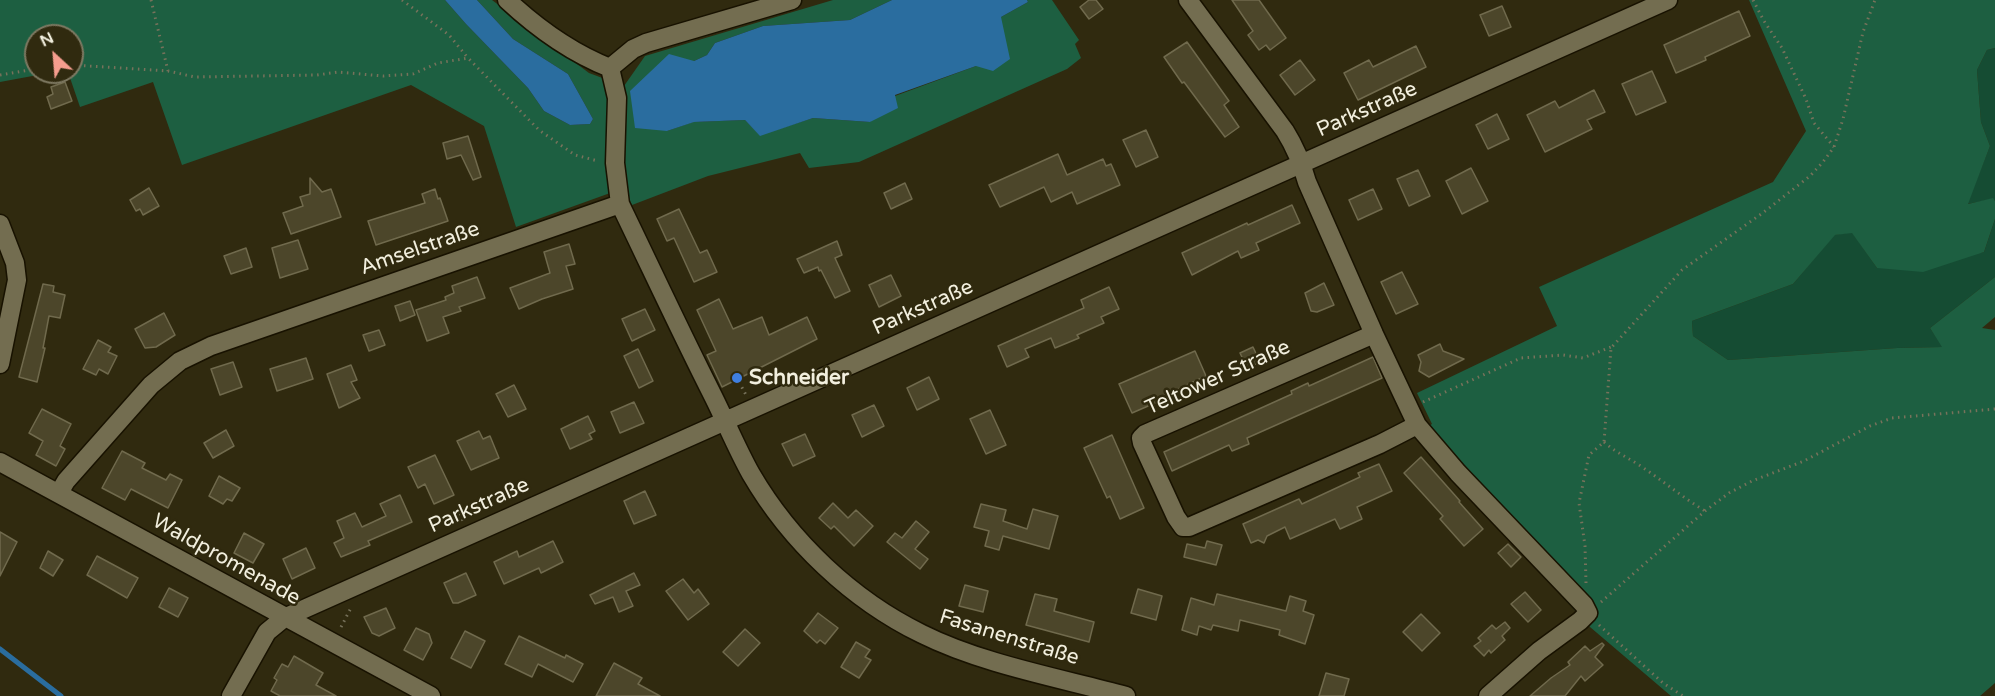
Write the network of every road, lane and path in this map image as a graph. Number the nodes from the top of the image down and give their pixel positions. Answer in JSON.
{"nodes":[{"id":1,"x":151,"y":0,"type":"edge"},
{"id":2,"x":402,"y":0,"type":"edge"},
{"id":3,"x":507,"y":0,"type":"edge"},
{"id":4,"x":792,"y":0,"type":"edge"},
{"id":5,"x":1188,"y":0,"type":"edge"},
{"id":6,"x":1668,"y":0,"type":"edge"},
{"id":7,"x":1754,"y":0,"type":"edge"},
{"id":8,"x":1875,"y":0,"type":"edge"},
{"id":9,"x":468,"y":58,"type":"junction"},
{"id":10,"x":84,"y":66,"type":"edge"},
{"id":11,"x":610,"y":68,"type":"junction"},
{"id":12,"x":24,"y":71,"type":"edge"},
{"id":13,"x":168,"y":71,"type":"junction"},
{"id":14,"x":0,"y":75,"type":"edge"},
{"id":15,"x":1834,"y":147,"type":"junction"},
{"id":16,"x":615,"y":163,"type":"junction"},
{"id":17,"x":1302,"y":164,"type":"junction"},
{"id":18,"x":620,"y":204,"type":"junction"},
{"id":19,"x":0,"y":224,"type":"edge"},
{"id":20,"x":1374,"y":334,"type":"junction"},
{"id":21,"x":1611,"y":347,"type":"junction"},
{"id":22,"x":0,"y":364,"type":"edge"},
{"id":23,"x":740,"y":382,"type":"dead end"},
{"id":24,"x":742,"y":386,"type":"dead end"},
{"id":25,"x":1422,"y":403,"type":"dead end"},
{"id":26,"x":1995,"y":408,"type":"edge"},
{"id":27,"x":725,"y":421,"type":"junction"},
{"id":28,"x":1417,"y":425,"type":"junction"},
{"id":29,"x":1604,"y":442,"type":"junction"},
{"id":30,"x":0,"y":462,"type":"edge"},
{"id":31,"x":58,"y":493,"type":"junction"},
{"id":32,"x":458,"y":508,"type":"dead end"},
{"id":33,"x":1705,"y":511,"type":"junction"},
{"id":34,"x":464,"y":522,"type":"dead end"},
{"id":35,"x":352,"y":605,"type":"dead end"},
{"id":36,"x":1586,"y":609,"type":"junction"},
{"id":37,"x":284,"y":618,"type":"junction"},
{"id":38,"x":332,"y":643,"type":"junction"},
{"id":39,"x":231,"y":696,"type":"edge"},
{"id":40,"x":431,"y":696,"type":"edge"},
{"id":41,"x":1126,"y":696,"type":"edge"},
{"id":42,"x":1488,"y":696,"type":"edge"},
{"id":43,"x":1683,"y":696,"type":"edge"}],
"edges":[{"from":1,"to":13,"type":"path"},
{"from":2,"to":9,"type":"path"},
{"from":3,"to":11,"type":"street"},
{"from":4,"to":11,"type":"street"},
{"from":5,"to":17,"type":"street"},
{"from":6,"to":17,"type":"street","name":"Parkstraße"},
{"from":7,"to":15,"type":"path"},
{"from":8,"to":15,"type":"path"},
{"from":9,"to":13,"type":"path"},
{"from":9,"to":16,"type":"path"},
{"from":10,"to":13,"type":"path"},
{"from":11,"to":16,"type":"street"},
{"from":12,"to":14,"type":"path"},
{"from":15,"to":21,"type":"path"},
{"from":16,"to":18,"type":"street"},
{"from":17,"to":20,"type":"street"},
{"from":17,"to":27,"type":"street","name":"Parkstraße"},
{"from":18,"to":27,"type":"street"},
{"from":18,"to":31,"type":"street","name":"Amselstraße"},
{"from":19,"to":22,"type":"street"},
{"from":20,"to":28,"type":"street"},
{"from":20,"to":28,"type":"street","name":"Teltower Straße"},
{"from":21,"to":25,"type":"path"},
{"from":21,"to":29,"type":"path"},
{"from":23,"to":24,"type":"path"},
{"from":26,"to":33,"type":"path"},
{"from":27,"to":37,"type":"street","name":"Parkstraße"},
{"from":27,"to":41,"type":"street","name":"Fasanenstraße"},
{"from":28,"to":36,"type":"street"},
{"from":29,"to":33,"type":"path"},
{"from":29,"to":36,"type":"path"},
{"from":30,"to":31,"type":"street","name":"Waldpromenade"},
{"from":31,"to":37,"type":"street","name":"Waldpromenade"},
{"from":32,"to":34,"type":"path"},
{"from":33,"to":36,"type":"path"},
{"from":35,"to":38,"type":"path"},
{"from":36,"to":42,"type":"street"},
{"from":36,"to":43,"type":"path"},
{"from":37,"to":38,"type":"street","name":"Waldpromenade"},
{"from":37,"to":39,"type":"street","name":"Parkstraße"},
{"from":38,"to":40,"type":"street","name":"Waldpromenade"}]}
